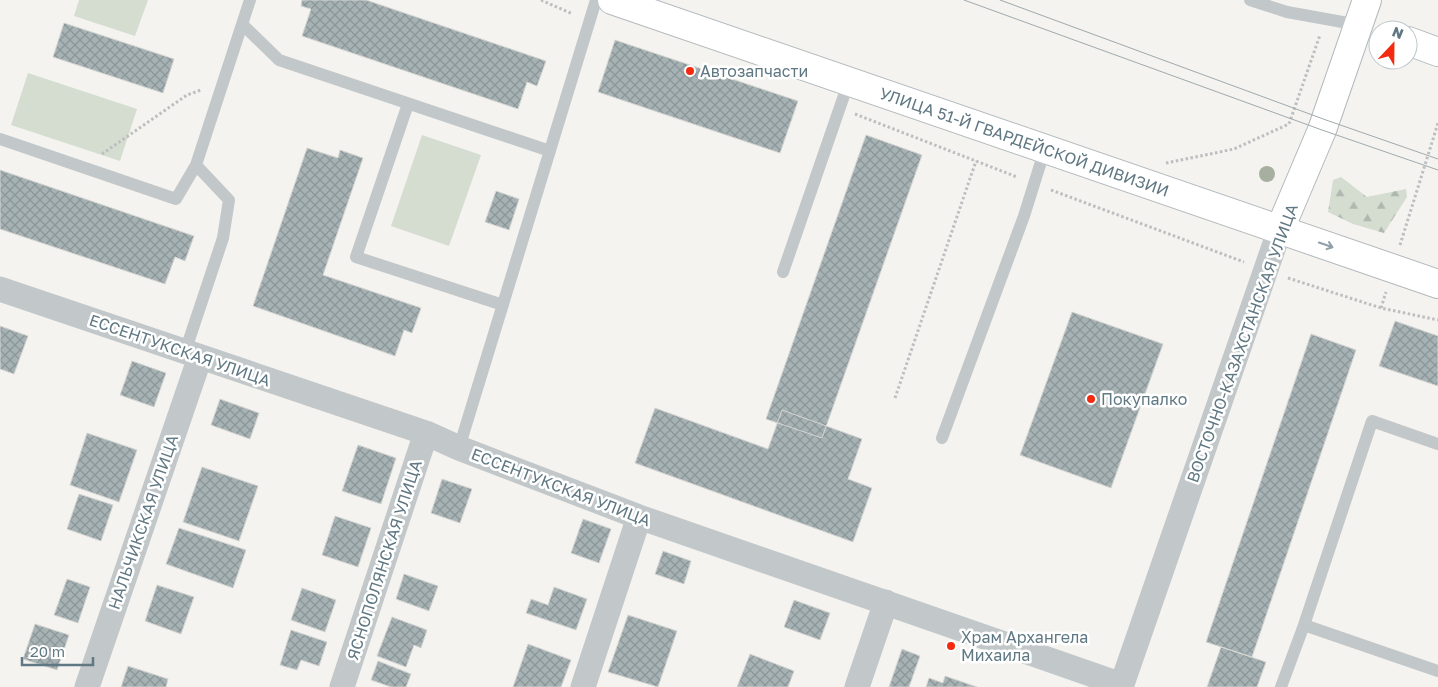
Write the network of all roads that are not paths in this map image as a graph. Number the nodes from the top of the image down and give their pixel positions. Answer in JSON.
{"nodes":[{"id":1,"x":596,"y":0,"type":"edge"},
{"id":2,"x":612,"y":0,"type":"edge"},
{"id":3,"x":1250,"y":0,"type":"edge"},
{"id":4,"x":247,"y":1,"type":"edge"},
{"id":5,"x":1368,"y":19,"type":"edge"},
{"id":6,"x":242,"y":24,"type":"junction"},
{"id":7,"x":1418,"y":45,"type":"edge"},
{"id":8,"x":1438,"y":52,"type":"edge"},
{"id":9,"x":849,"y":81,"type":"junction"},
{"id":10,"x":408,"y":104,"type":"junction"},
{"id":11,"x":0,"y":139,"type":"edge"},
{"id":12,"x":1045,"y":149,"type":"junction"},
{"id":13,"x":550,"y":151,"type":"junction"},
{"id":14,"x":196,"y":164,"type":"junction"},
{"id":15,"x":1280,"y":229,"type":"junction"},
{"id":16,"x":783,"y":272,"type":"dead end"},
{"id":17,"x":1438,"y":284,"type":"edge"},
{"id":18,"x":0,"y":289,"type":"edge"},
{"id":19,"x":503,"y":306,"type":"junction"},
{"id":20,"x":192,"y":354,"type":"junction"},
{"id":21,"x":426,"y":433,"type":"junction"},
{"id":22,"x":942,"y":438,"type":"dead end"},
{"id":23,"x":1438,"y":444,"type":"edge"},
{"id":24,"x":458,"y":448,"type":"junction"},
{"id":25,"x":639,"y":517,"type":"junction"},
{"id":26,"x":886,"y":602,"type":"junction"},
{"id":27,"x":1304,"y":625,"type":"junction"},
{"id":28,"x":1438,"y":671,"type":"edge"},
{"id":29,"x":1121,"y":686,"type":"edge"},
{"id":30,"x":87,"y":687,"type":"edge"},
{"id":31,"x":342,"y":687,"type":"edge"},
{"id":32,"x":583,"y":687,"type":"edge"},
{"id":33,"x":857,"y":687,"type":"edge"},
{"id":34,"x":1281,"y":687,"type":"edge"}],
"edges":[{"from":1,"to":13,"type":"lane"},
{"from":2,"to":9,"type":"main road","name":"УЛИЦА 51-Й ГВАРДЕЙСКОЙ ДИВИЗИИ"},
{"from":3,"to":5,"type":"lane"},
{"from":4,"to":6,"type":"lane"},
{"from":5,"to":15,"type":"main road","name":"ВОСТОЧНО-КАЗАХСТАНСКАЯ УЛИЦА"},
{"from":6,"to":10,"type":"lane"},
{"from":6,"to":14,"type":"lane"},
{"from":7,"to":8,"type":"main road"},
{"from":9,"to":12,"type":"main road","name":"УЛИЦА 51-Й ГВАРДЕЙСКОЙ ДИВИЗИИ"},
{"from":9,"to":16,"type":"lane"},
{"from":10,"to":13,"type":"lane"},
{"from":10,"to":19,"type":"lane"},
{"from":11,"to":14,"type":"lane"},
{"from":12,"to":15,"type":"main road","name":"УЛИЦА 51-Й ГВАРДЕЙСКОЙ ДИВИЗИИ"},
{"from":12,"to":22,"type":"lane"},
{"from":13,"to":19,"type":"lane"},
{"from":14,"to":20,"type":"lane"},
{"from":15,"to":17,"type":"main road","name":"УЛИЦА 51-Й ГВАРДЕЙСКОЙ ДИВИЗИИ","one_way":true},
{"from":15,"to":29,"type":"street","name":"ВОСТОЧНО-КАЗАХСТАНСКАЯ УЛИЦА"},
{"from":18,"to":20,"type":"street","name":"ЕССЕНТУКСКАЯ УЛИЦА"},
{"from":19,"to":24,"type":"lane"},
{"from":20,"to":21,"type":"street","name":"ЕССЕНТУКСКАЯ УЛИЦА"},
{"from":20,"to":30,"type":"street","name":"НАЛЬЧИКСКАЯ УЛИЦА"},
{"from":21,"to":24,"type":"street","name":"ЕССЕНТУКСКАЯ УЛИЦА"},
{"from":21,"to":31,"type":"street","name":"ЯСНОПОЛЯНСКАЯ УЛИЦА"},
{"from":23,"to":27,"type":"lane"},
{"from":24,"to":25,"type":"street","name":"ЕССЕНТУКСКАЯ УЛИЦА"},
{"from":25,"to":26,"type":"street","name":"ЕССЕНТУКСКАЯ УЛИЦА"},
{"from":25,"to":32,"type":"street"},
{"from":26,"to":29,"type":"street","name":"ЕССЕНТУКСКАЯ УЛИЦА"},
{"from":26,"to":33,"type":"street"},
{"from":27,"to":28,"type":"lane"},
{"from":27,"to":34,"type":"lane"}]}
